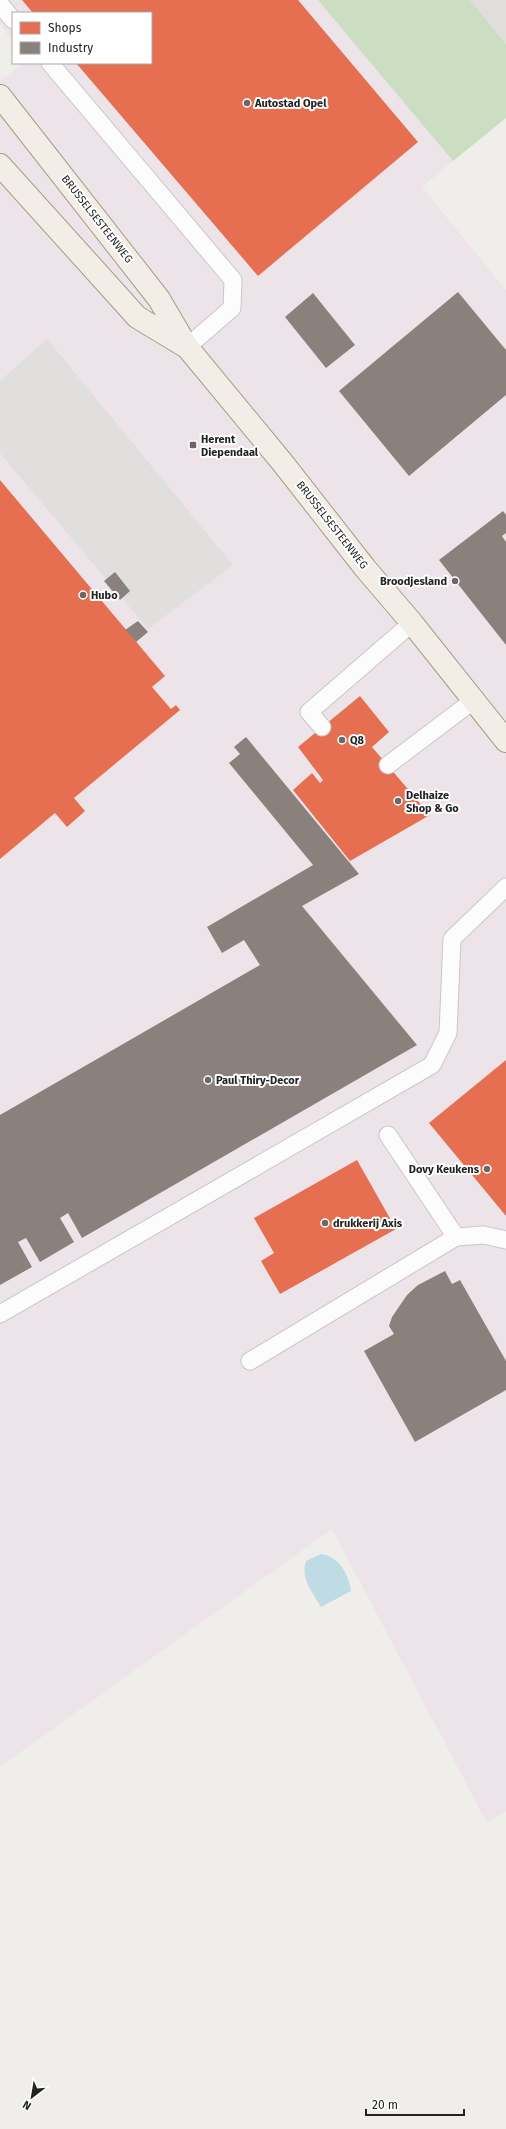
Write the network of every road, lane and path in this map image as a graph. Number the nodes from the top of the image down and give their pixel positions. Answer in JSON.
{"nodes":[{"id":1,"x":0,"y":4,"type":"edge"},
{"id":2,"x":12,"y":19,"type":"edge"},
{"id":3,"x":51,"y":64,"type":"edge"},
{"id":4,"x":0,"y":96,"type":"edge"},
{"id":5,"x":0,"y":165,"type":"edge"},
{"id":6,"x":187,"y":347,"type":"junction"},
{"id":7,"x":412,"y":623,"type":"junction"},
{"id":8,"x":474,"y":700,"type":"junction"},
{"id":9,"x":322,"y":727,"type":"dead end"},
{"id":10,"x":506,"y":741,"type":"edge"},
{"id":11,"x":388,"y":765,"type":"dead end"},
{"id":12,"x":506,"y":887,"type":"edge"},
{"id":13,"x":388,"y":1135,"type":"dead end"},
{"id":14,"x":456,"y":1237,"type":"junction"},
{"id":15,"x":506,"y":1240,"type":"edge"},
{"id":16,"x":0,"y":1314,"type":"edge"},
{"id":17,"x":250,"y":1361,"type":"dead end"}],
"edges":[{"from":1,"to":2,"type":"lane"},
{"from":3,"to":6,"type":"lane"},
{"from":4,"to":6,"type":"main road","name":"BRUSSELSESTEENWEG"},
{"from":5,"to":6,"type":"main road","name":"BRUSSELSESTEENWEG"},
{"from":6,"to":7,"type":"main road","name":"BRUSSELSESTEENWEG"},
{"from":7,"to":8,"type":"main road","name":"BRUSSELSESTEENWEG"},
{"from":7,"to":9,"type":"lane"},
{"from":8,"to":10,"type":"main road","name":"BRUSSELSESTEENWEG"},
{"from":8,"to":11,"type":"lane"},
{"from":12,"to":16,"type":"lane"},
{"from":13,"to":14,"type":"lane"},
{"from":14,"to":15,"type":"lane"},
{"from":14,"to":17,"type":"lane"}]}
